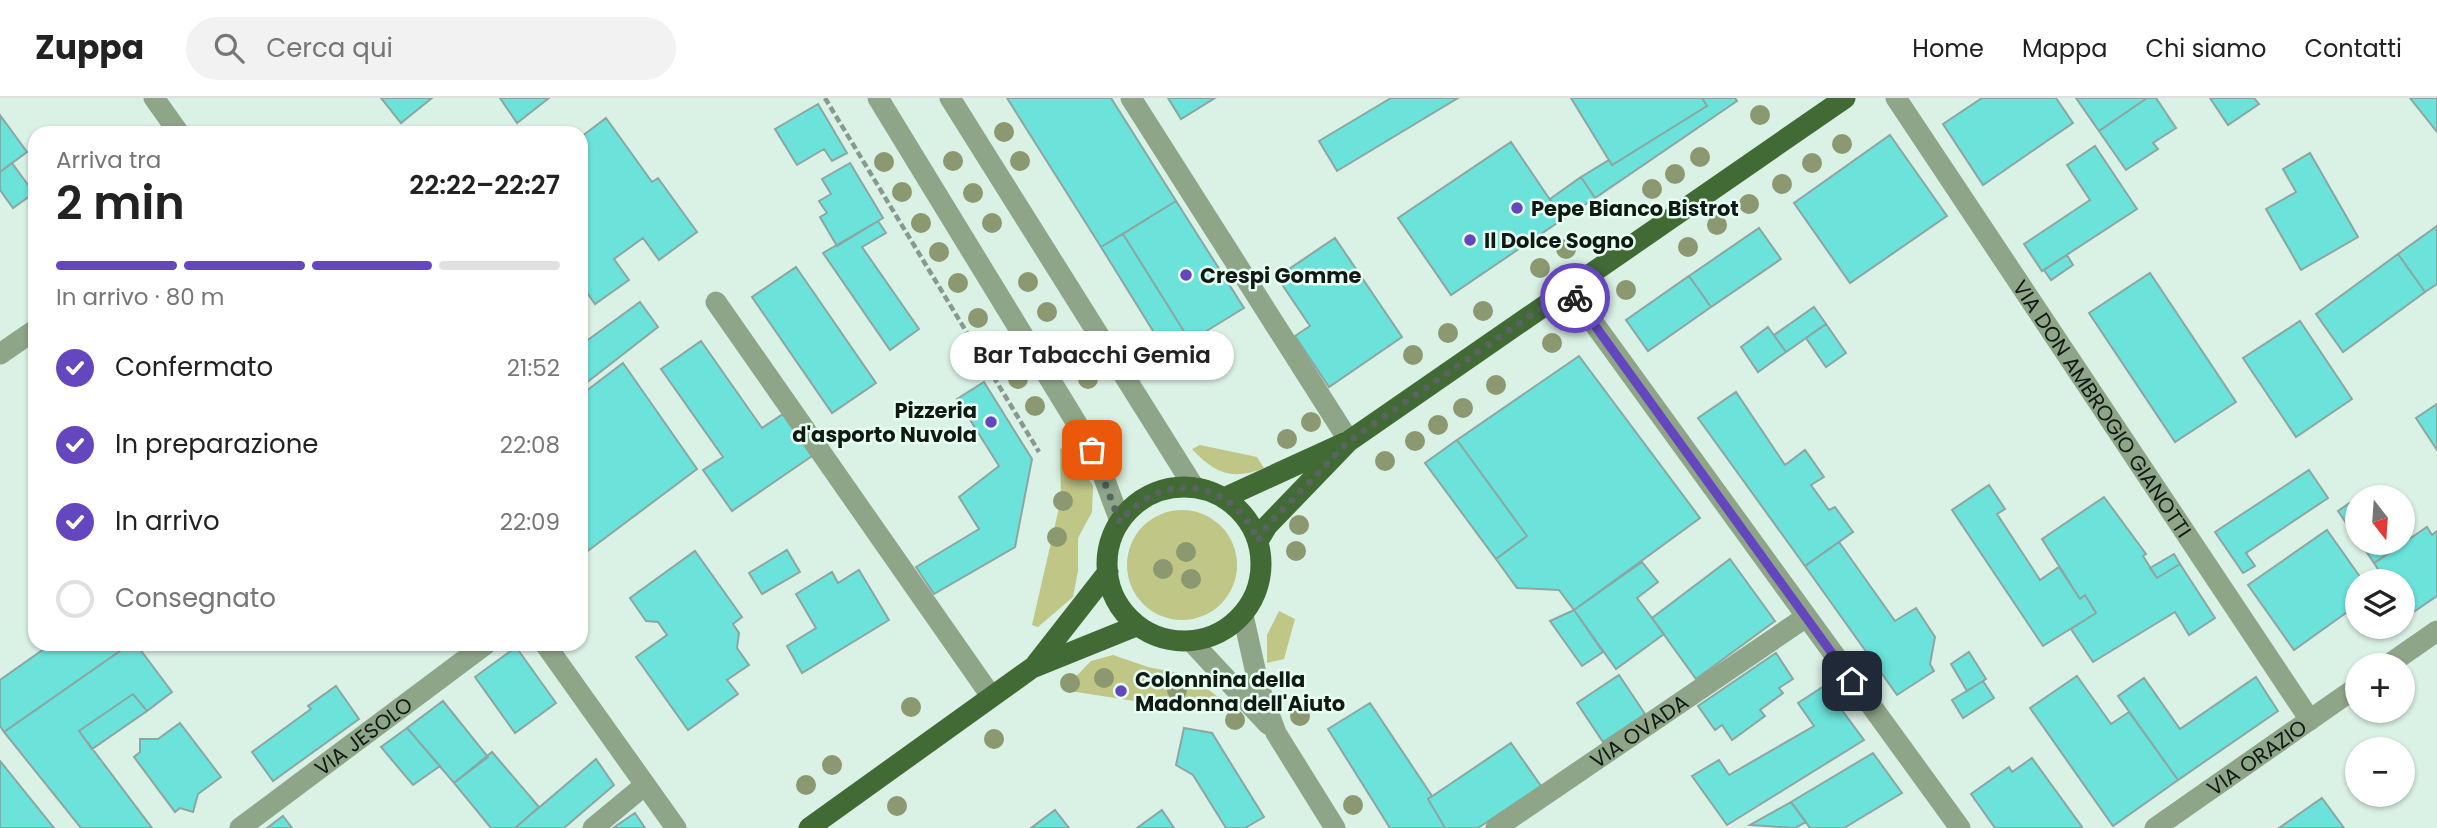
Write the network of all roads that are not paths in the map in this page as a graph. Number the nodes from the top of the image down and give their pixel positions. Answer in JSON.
{"nodes":[{"id":1,"x":154,"y":98,"type":"edge"},
{"id":2,"x":878,"y":98,"type":"edge"},
{"id":3,"x":950,"y":98,"type":"edge"},
{"id":4,"x":1131,"y":98,"type":"edge"},
{"id":5,"x":1845,"y":98,"type":"edge"},
{"id":6,"x":1896,"y":98,"type":"edge"},
{"id":7,"x":173,"y":126,"type":"edge"},
{"id":8,"x":1569,"y":289,"type":"junction"},
{"id":9,"x":716,"y":302,"type":"dead end"},
{"id":10,"x":28,"y":335,"type":"edge"},
{"id":11,"x":0,"y":354,"type":"edge"},
{"id":12,"x":1349,"y":441,"type":"junction"},
{"id":13,"x":1194,"y":487,"type":"junction"},
{"id":14,"x":1224,"y":498,"type":"junction"},
{"id":15,"x":1120,"y":522,"type":"junction"},
{"id":16,"x":1258,"y":541,"type":"junction"},
{"id":17,"x":1108,"y":572,"type":"junction"},
{"id":18,"x":1243,"y":615,"type":"junction"},
{"id":19,"x":1806,"y":617,"type":"junction"},
{"id":20,"x":1136,"y":626,"type":"junction"},
{"id":21,"x":2437,"y":631,"type":"edge"},
{"id":22,"x":1191,"y":642,"type":"junction"},
{"id":23,"x":477,"y":651,"type":"edge"},
{"id":24,"x":550,"y":651,"type":"edge"},
{"id":25,"x":2405,"y":653,"type":"edge"},
{"id":26,"x":1032,"y":668,"type":"junction"},
{"id":27,"x":2345,"y":695,"type":"edge"},
{"id":28,"x":991,"y":696,"type":"junction"},
{"id":29,"x":2310,"y":720,"type":"junction"},
{"id":30,"x":1276,"y":733,"type":"junction"},
{"id":31,"x":645,"y":785,"type":"junction"},
{"id":32,"x":240,"y":828,"type":"edge"},
{"id":33,"x":593,"y":828,"type":"edge"},
{"id":34,"x":676,"y":828,"type":"edge"},
{"id":35,"x":808,"y":828,"type":"edge"},
{"id":36,"x":1335,"y":828,"type":"edge"},
{"id":37,"x":1496,"y":828,"type":"edge"},
{"id":38,"x":1960,"y":828,"type":"edge"},
{"id":39,"x":2155,"y":828,"type":"edge"}],
"edges":[{"from":1,"to":7,"type":"street"},
{"from":2,"to":15,"type":"street"},
{"from":3,"to":13,"type":"street"},
{"from":4,"to":12,"type":"street"},
{"from":5,"to":8,"type":"main road"},
{"from":6,"to":29,"type":"street","name":"VIA DON AMBROGIO GIANOTTI"},
{"from":8,"to":12,"type":"main road"},
{"from":8,"to":19,"type":"street"},
{"from":9,"to":28,"type":"street"},
{"from":10,"to":11,"type":"street"},
{"from":12,"to":14,"type":"main road"},
{"from":12,"to":16,"type":"main road"},
{"from":13,"to":14,"type":"main road"},
{"from":13,"to":15,"type":"main road"},
{"from":14,"to":16,"type":"main road"},
{"from":15,"to":17,"type":"main road"},
{"from":16,"to":18,"type":"main road"},
{"from":17,"to":20,"type":"main road"},
{"from":17,"to":26,"type":"main road"},
{"from":18,"to":22,"type":"main road"},
{"from":18,"to":30,"type":"street"},
{"from":19,"to":37,"type":"street","name":"VIA OVADA"},
{"from":19,"to":38,"type":"street"},
{"from":20,"to":22,"type":"main road"},
{"from":20,"to":26,"type":"main road"},
{"from":21,"to":25,"type":"street"},
{"from":22,"to":30,"type":"street"},
{"from":23,"to":32,"type":"street","name":"VIA JESOLO"},
{"from":24,"to":31,"type":"street"},
{"from":26,"to":28,"type":"main road"},
{"from":27,"to":29,"type":"street","name":"VIA ORAZIO"},
{"from":28,"to":35,"type":"main road"},
{"from":29,"to":39,"type":"street","name":"VIA ORAZIO"},
{"from":30,"to":36,"type":"street"},
{"from":31,"to":33,"type":"street"},
{"from":31,"to":34,"type":"street"}]}
